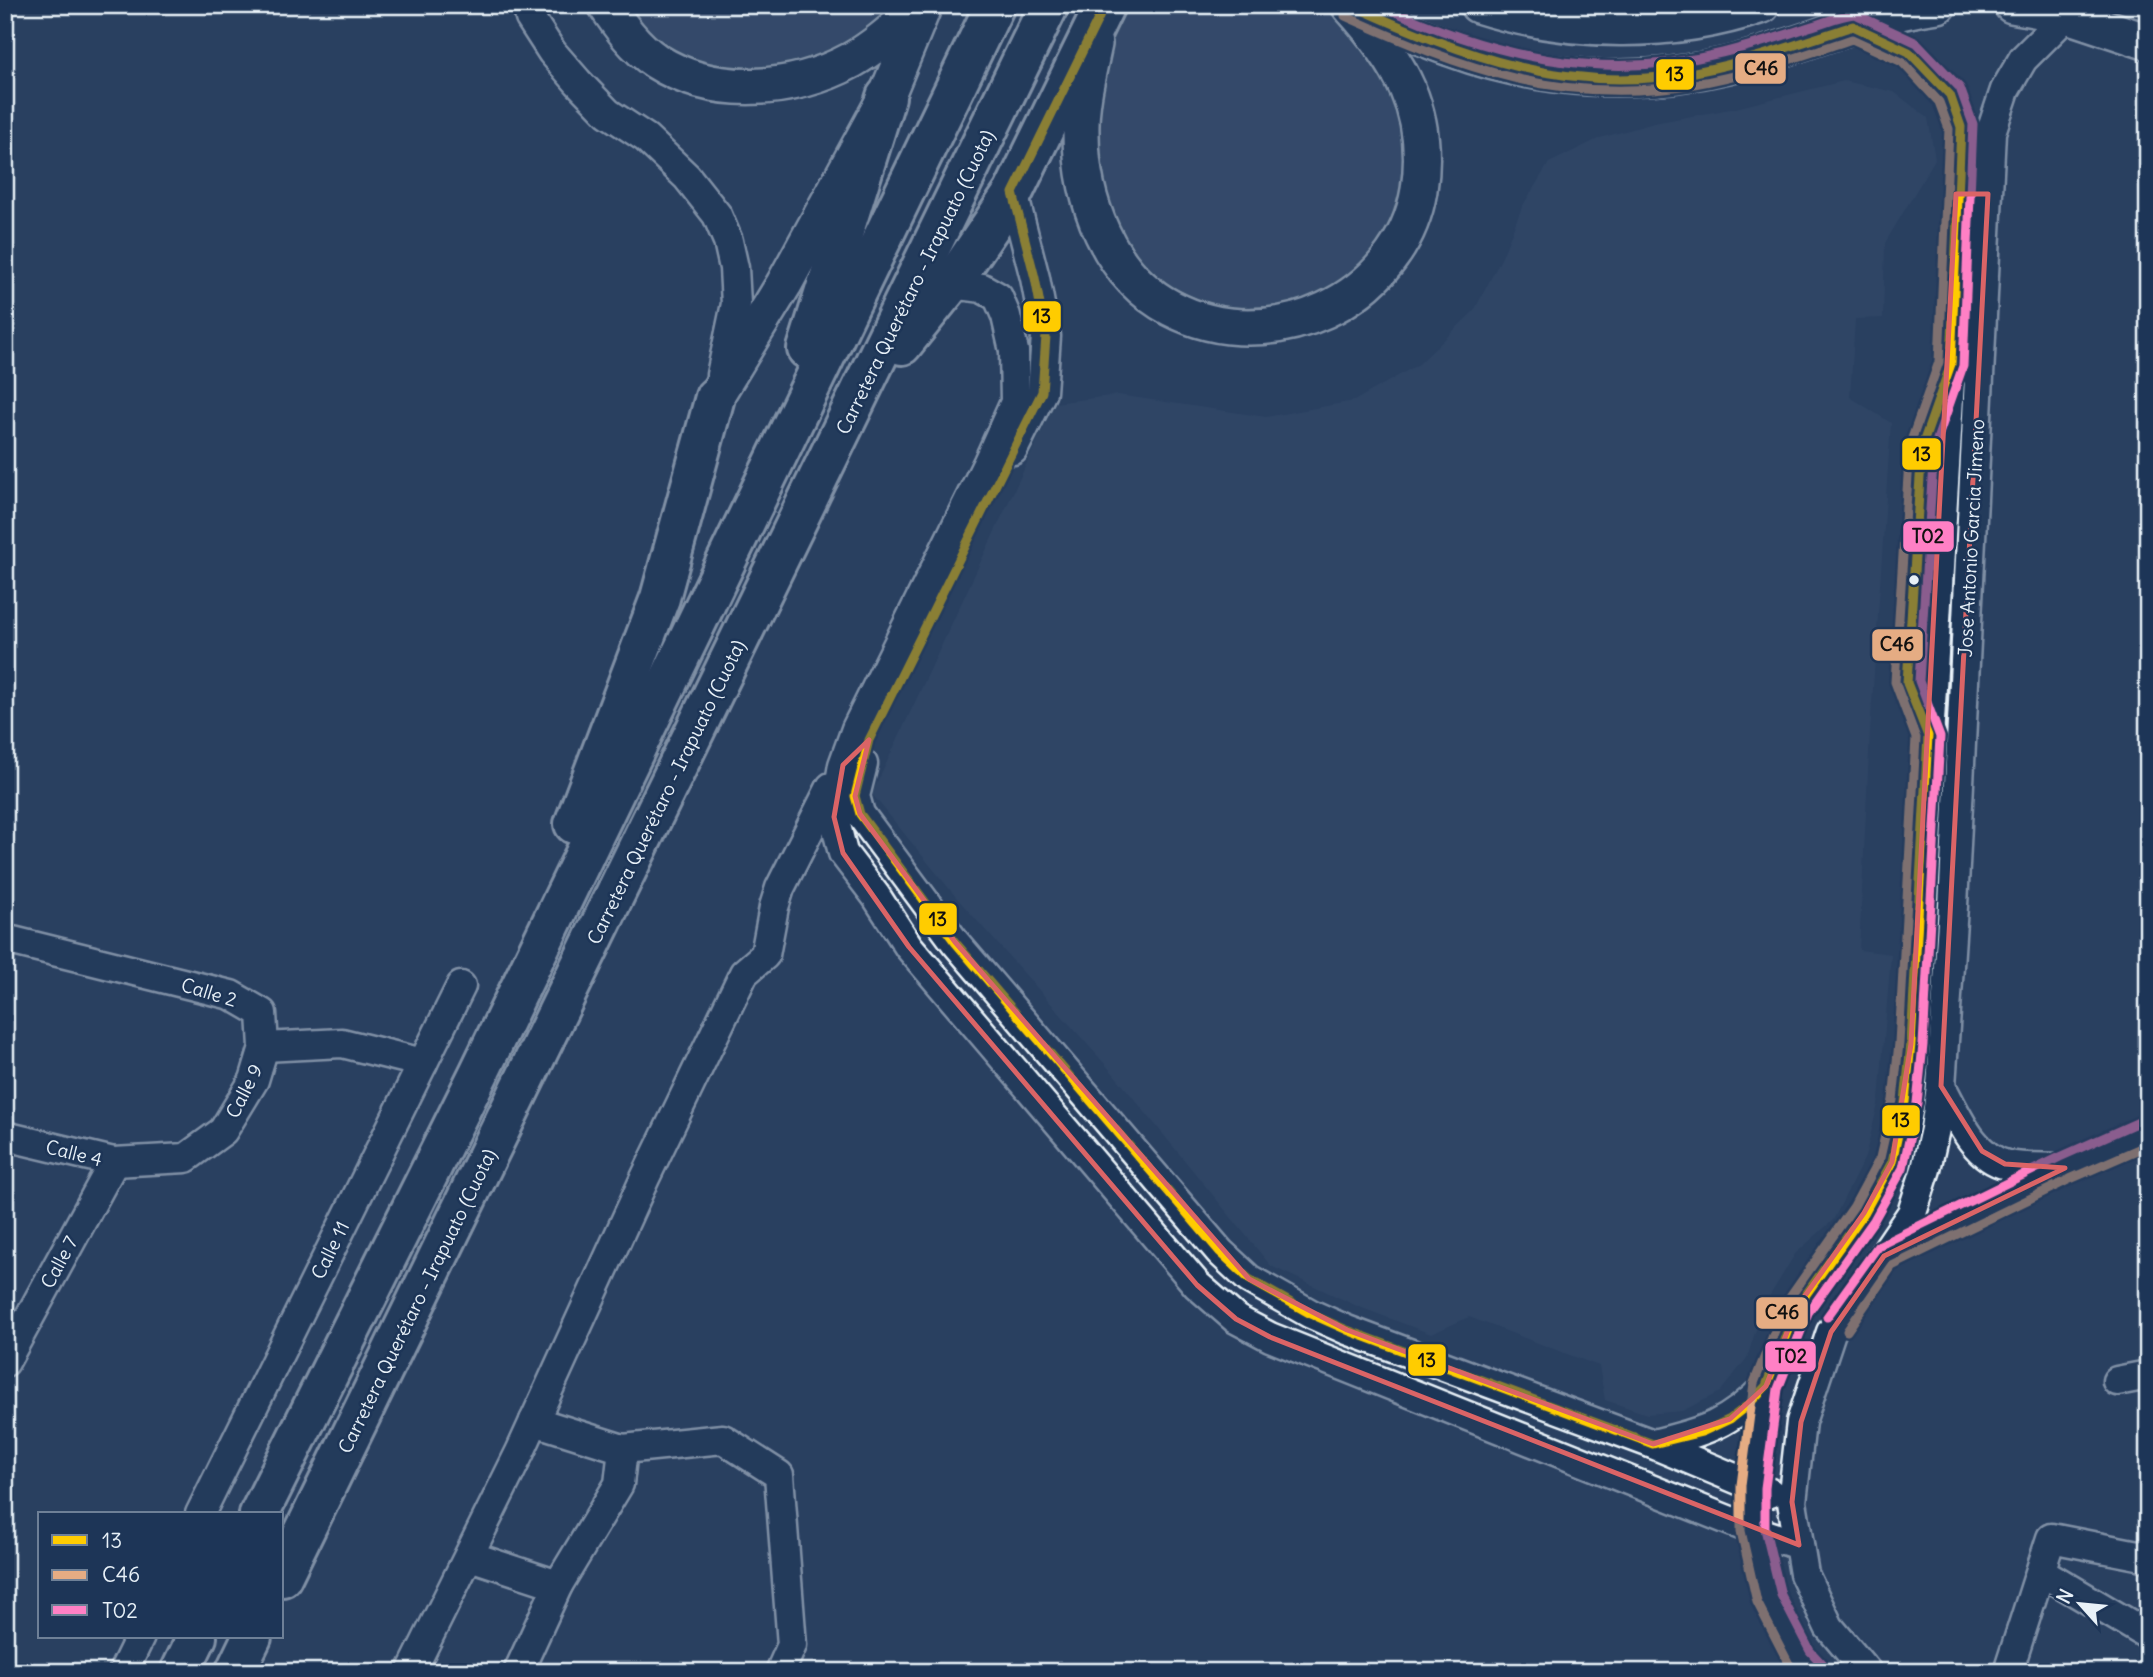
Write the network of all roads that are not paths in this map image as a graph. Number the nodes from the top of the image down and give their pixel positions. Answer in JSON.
{"nodes":[{"id":1,"x":527,"y":5,"type":"edge"},
{"id":2,"x":606,"y":5,"type":"edge"},
{"id":3,"x":923,"y":5,"type":"edge"},
{"id":4,"x":995,"y":5,"type":"edge"},
{"id":5,"x":1049,"y":5,"type":"edge"},
{"id":6,"x":1349,"y":5,"type":"edge"},
{"id":7,"x":1478,"y":5,"type":"edge"},
{"id":8,"x":1762,"y":5,"type":"edge"},
{"id":9,"x":1938,"y":5,"type":"edge"},
{"id":10,"x":2012,"y":5,"type":"edge"},
{"id":11,"x":1102,"y":11,"type":"edge"},
{"id":12,"x":2067,"y":15,"type":"junction"},
{"id":13,"x":1853,"y":26,"type":"junction"},
{"id":14,"x":2148,"y":42,"type":"edge"},
{"id":15,"x":886,"y":97,"type":"junction"},
{"id":16,"x":1013,"y":193,"type":"junction"},
{"id":17,"x":1956,"y":194,"type":"junction"},
{"id":18,"x":1988,"y":194,"type":"junction"},
{"id":19,"x":951,"y":284,"type":"junction"},
{"id":20,"x":715,"y":397,"type":"junction"},
{"id":21,"x":859,"y":398,"type":"junction"},
{"id":22,"x":768,"y":473,"type":"junction"},
{"id":23,"x":869,"y":740,"type":"junction"},
{"id":24,"x":843,"y":765,"type":"junction"},
{"id":25,"x":5,"y":939,"type":"edge"},
{"id":26,"x":461,"y":986,"type":"dead end"},
{"id":27,"x":264,"y":1048,"type":"junction"},
{"id":28,"x":423,"y":1063,"type":"junction"},
{"id":29,"x":479,"y":1073,"type":"junction"},
{"id":30,"x":1941,"y":1086,"type":"junction"},
{"id":31,"x":2148,"y":1131,"type":"edge"},
{"id":32,"x":5,"y":1136,"type":"edge"},
{"id":33,"x":186,"y":1158,"type":"joint"},
{"id":34,"x":114,"y":1163,"type":"junction"},
{"id":35,"x":2066,"y":1168,"type":"junction"},
{"id":36,"x":1884,"y":1256,"type":"junction"},
{"id":37,"x":5,"y":1362,"type":"edge"},
{"id":38,"x":2148,"y":1375,"type":"edge"},
{"id":39,"x":2117,"y":1381,"type":"dead end"},
{"id":40,"x":1766,"y":1386,"type":"junction"},
{"id":41,"x":534,"y":1421,"type":"junction"},
{"id":42,"x":1653,"y":1444,"type":"junction"},
{"id":43,"x":623,"y":1449,"type":"junction"},
{"id":44,"x":1753,"y":1487,"type":"junction"},
{"id":45,"x":1792,"y":1502,"type":"junction"},
{"id":46,"x":202,"y":1512,"type":"edge"},
{"id":47,"x":259,"y":1512,"type":"edge"},
{"id":48,"x":1753,"y":1530,"type":"junction"},
{"id":49,"x":1799,"y":1545,"type":"junction"},
{"id":50,"x":470,"y":1556,"type":"junction"},
{"id":51,"x":2148,"y":1557,"type":"edge"},
{"id":52,"x":2042,"y":1572,"type":"junction"},
{"id":53,"x":284,"y":1573,"type":"edge"},
{"id":54,"x":558,"y":1585,"type":"junction"},
{"id":55,"x":2148,"y":1635,"type":"edge"},
{"id":56,"x":140,"y":1638,"type":"edge"},
{"id":57,"x":197,"y":1638,"type":"edge"},
{"id":58,"x":252,"y":1638,"type":"edge"},
{"id":59,"x":123,"y":1672,"type":"edge"},
{"id":60,"x":180,"y":1672,"type":"edge"},
{"id":61,"x":235,"y":1672,"type":"edge"},
{"id":62,"x":411,"y":1672,"type":"edge"},
{"id":63,"x":518,"y":1672,"type":"edge"},
{"id":64,"x":780,"y":1672,"type":"edge"},
{"id":65,"x":1812,"y":1672,"type":"edge"},
{"id":66,"x":1867,"y":1672,"type":"edge"},
{"id":67,"x":2008,"y":1672,"type":"edge"}],
"edges":[{"from":1,"to":20,"type":"street"},
{"from":2,"to":3,"type":"main road"},
{"from":3,"to":15,"type":"main road"},
{"from":4,"to":22,"type":"highway"},
{"from":5,"to":21,"type":"highway","name":"Carretera Querétaro - Irapuato (Cuota)"},
{"from":6,"to":11,"type":"main road"},
{"from":6,"to":13,"type":"main road"},
{"from":7,"to":8,"type":"main road"},
{"from":9,"to":13,"type":"main road"},
{"from":10,"to":12,"type":"main road"},
{"from":11,"to":16,"type":"highway"},
{"from":12,"to":14,"type":"main road"},
{"from":12,"to":18,"type":"street","name":"Jose Antonio Garcia Jimeno"},
{"from":13,"to":17,"type":"street","name":"Jose Antonio Garcia Jimeno"},
{"from":15,"to":20,"type":"main road"},
{"from":15,"to":22,"type":"highway"},
{"from":16,"to":19,"type":"highway"},
{"from":16,"to":23,"type":"street"},
{"from":17,"to":18,"type":"street"},
{"from":17,"to":40,"type":"street","name":"Jose Antonio Garcia Jimeno"},
{"from":18,"to":30,"type":"street","name":"Jose Antonio Garcia Jimeno"},
{"from":19,"to":21,"type":"highway"},
{"from":19,"to":24,"type":"street"},
{"from":20,"to":29,"type":"highway"},
{"from":21,"to":53,"type":"highway","name":"Carretera Querétaro - Irapuato (Cuota)"},
{"from":22,"to":29,"type":"highway"},
{"from":23,"to":24,"type":"street"},
{"from":23,"to":42,"type":"street"},
{"from":24,"to":41,"type":"street"},
{"from":24,"to":48,"type":"street"},
{"from":25,"to":27,"type":"street","name":"Calle 2"},
{"from":26,"to":28,"type":"street","name":"Calle 11"},
{"from":27,"to":28,"type":"street"},
{"from":27,"to":33,"type":"street","name":"Calle 9"},
{"from":28,"to":46,"type":"street","name":"Calle 11"},
{"from":29,"to":47,"type":"highway"},
{"from":30,"to":35,"type":"street"},
{"from":30,"to":36,"type":"street","name":"Jose Antonio Garcia Jimeno"},
{"from":31,"to":35,"type":"street"},
{"from":32,"to":34,"type":"street","name":"Calle 4"},
{"from":33,"to":34,"type":"street","name":"Calle 4"},
{"from":34,"to":37,"type":"street","name":"Calle 7"},
{"from":35,"to":36,"type":"street"},
{"from":36,"to":45,"type":"street","name":"Jose Antonio Garcia Jimeno"},
{"from":38,"to":39,"type":"street"},
{"from":40,"to":42,"type":"street"},
{"from":40,"to":44,"type":"street"},
{"from":41,"to":43,"type":"street"},
{"from":41,"to":50,"type":"street"},
{"from":42,"to":44,"type":"street"},
{"from":43,"to":54,"type":"street"},
{"from":43,"to":64,"type":"street"},
{"from":44,"to":45,"type":"street"},
{"from":44,"to":48,"type":"street"},
{"from":45,"to":49,"type":"street","name":"Jose Antonio Garcia Jimeno"},
{"from":48,"to":49,"type":"street"},
{"from":48,"to":65,"type":"street"},
{"from":49,"to":66,"type":"street","name":"Jose Antonio Garcia Jimeno"},
{"from":50,"to":54,"type":"street"},
{"from":50,"to":62,"type":"street"},
{"from":51,"to":52,"type":"street"},
{"from":52,"to":55,"type":"street"},
{"from":52,"to":67,"type":"street"},
{"from":54,"to":63,"type":"street"},
{"from":56,"to":59,"type":"street"},
{"from":57,"to":60,"type":"highway"},
{"from":58,"to":61,"type":"highway"}]}
